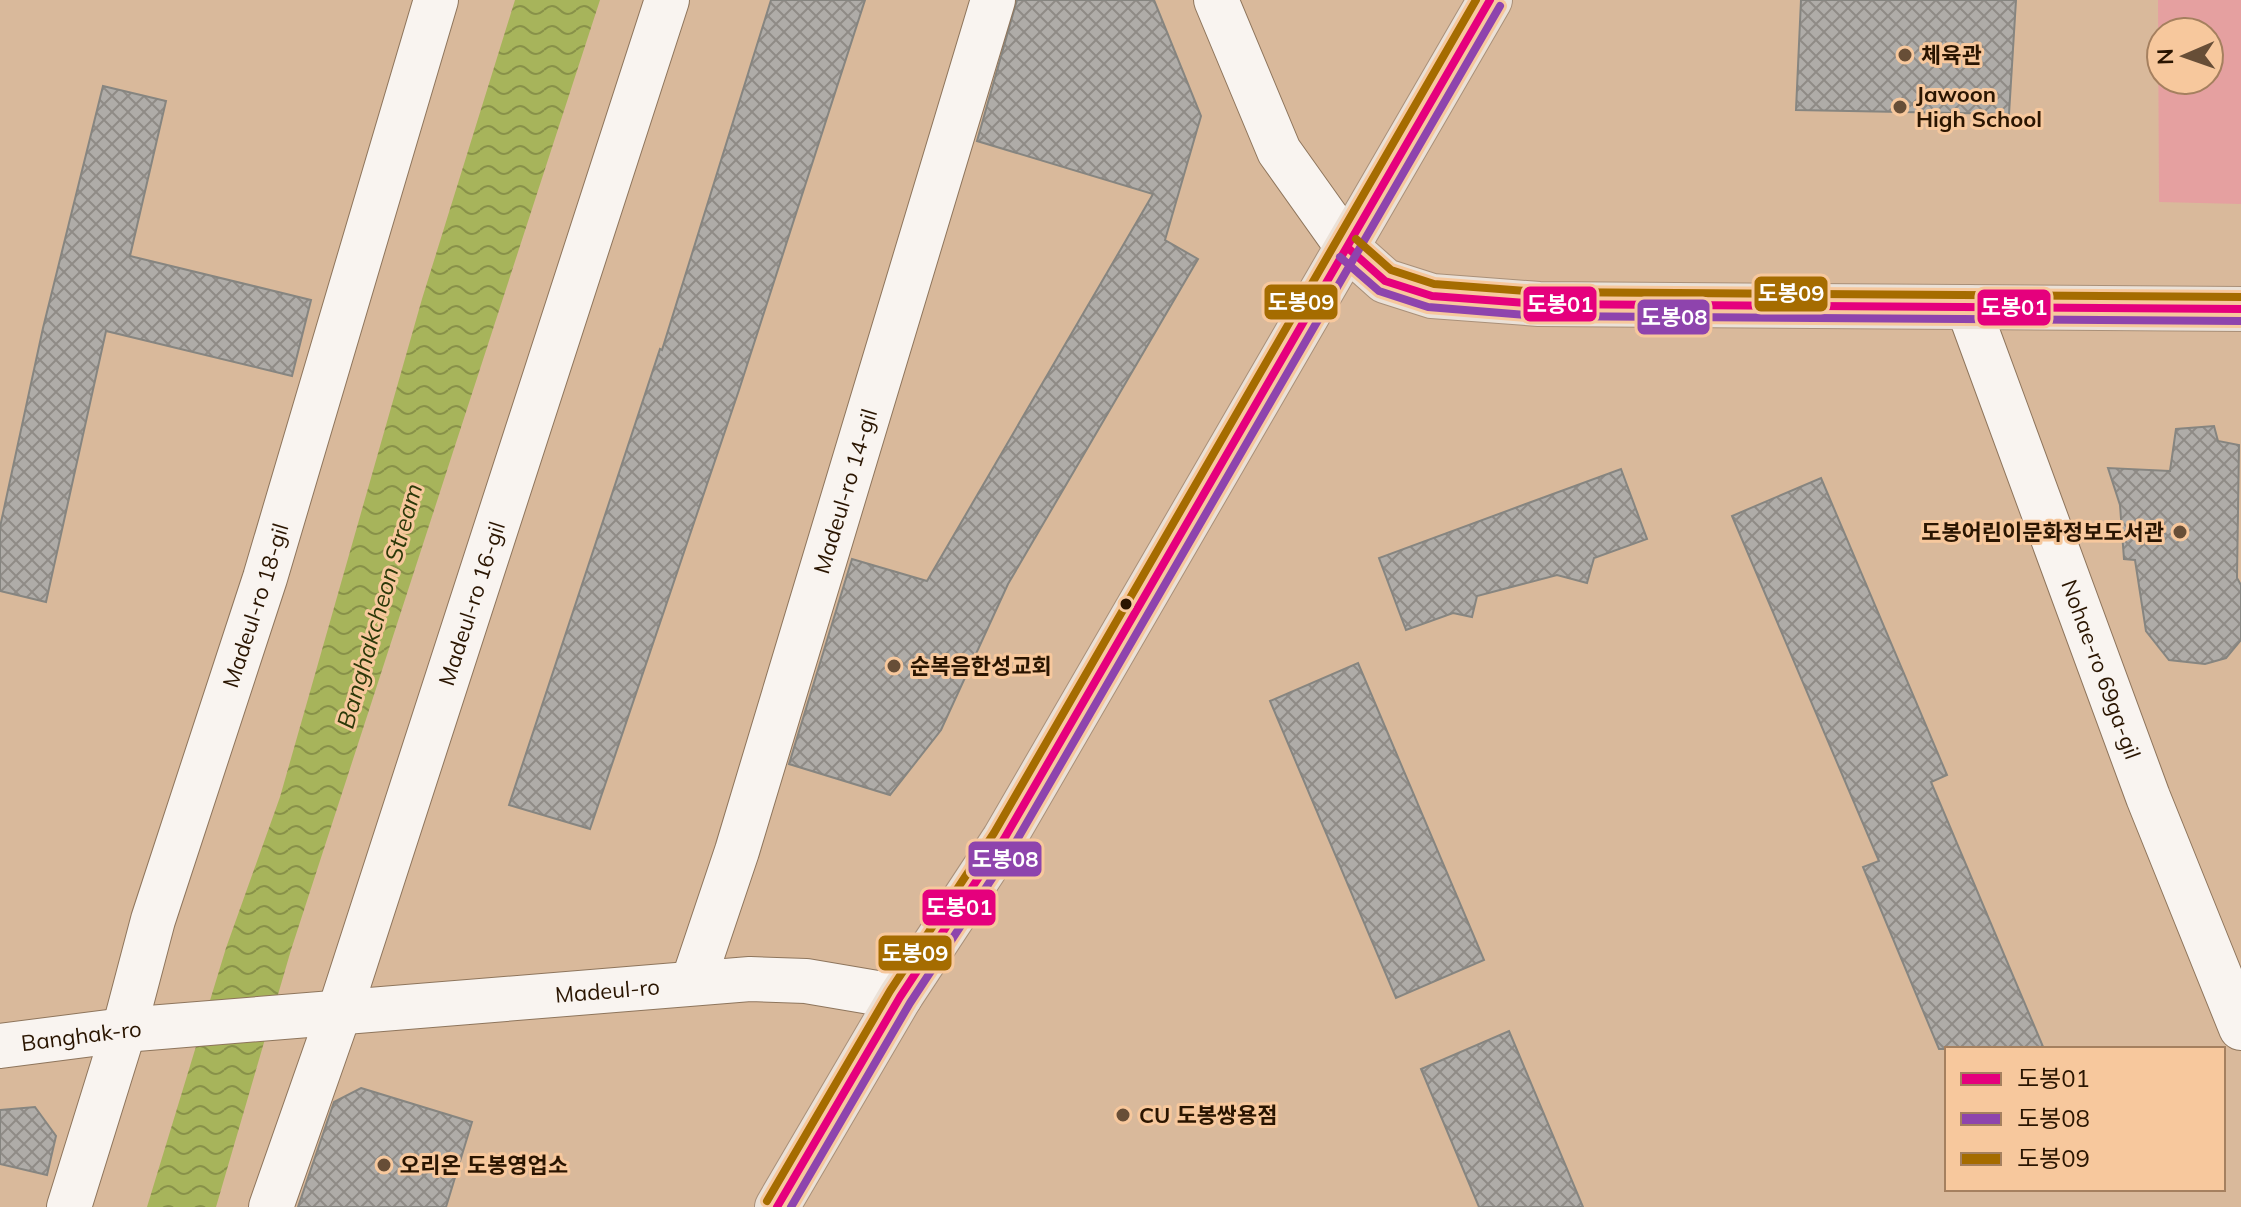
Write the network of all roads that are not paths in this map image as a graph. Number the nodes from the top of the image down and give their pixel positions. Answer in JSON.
{"nodes":[{"id":1,"x":436,"y":0,"type":"edge"},
{"id":2,"x":667,"y":0,"type":"edge"},
{"id":3,"x":993,"y":0,"type":"edge"},
{"id":4,"x":1216,"y":0,"type":"edge"},
{"id":5,"x":1490,"y":0,"type":"edge"},
{"id":6,"x":1348,"y":248,"type":"junction"},
{"id":7,"x":1968,"y":307,"type":"junction"},
{"id":8,"x":2241,"y":309,"type":"edge"},
{"id":9,"x":693,"y":982,"type":"junction"},
{"id":10,"x":900,"y":997,"type":"junction"},
{"id":11,"x":327,"y":1014,"type":"junction"},
{"id":12,"x":2241,"y":1028,"type":"edge"},
{"id":13,"x":143,"y":1029,"type":"junction"},
{"id":14,"x":0,"y":1046,"type":"edge"},
{"id":15,"x":69,"y":1207,"type":"edge"},
{"id":16,"x":271,"y":1207,"type":"edge"},
{"id":17,"x":777,"y":1207,"type":"edge"}],
"edges":[{"from":1,"to":13,"type":"street","name":"Madeul-ro 18-gil"},
{"from":2,"to":11,"type":"street","name":"Madeul-ro 16-gil"},
{"from":3,"to":9,"type":"street","name":"Madeul-ro 14-gil"},
{"from":4,"to":6,"type":"street"},
{"from":5,"to":6,"type":"main road"},
{"from":6,"to":7,"type":"main road"},
{"from":6,"to":10,"type":"main road"},
{"from":7,"to":8,"type":"main road"},
{"from":7,"to":12,"type":"street","name":"Nohae-ro 69ga-gil"},
{"from":9,"to":10,"type":"street","name":"Madeul-ro"},
{"from":9,"to":11,"type":"street","name":"Madeul-ro"},
{"from":10,"to":17,"type":"main road"},
{"from":11,"to":13,"type":"street","name":"Madeul-ro"},
{"from":11,"to":16,"type":"street","name":"Madeul-ro 16-gil"},
{"from":13,"to":14,"type":"street","name":"Banghak-ro"},
{"from":13,"to":15,"type":"street","name":"Madeul-ro 18-gil"}]}
